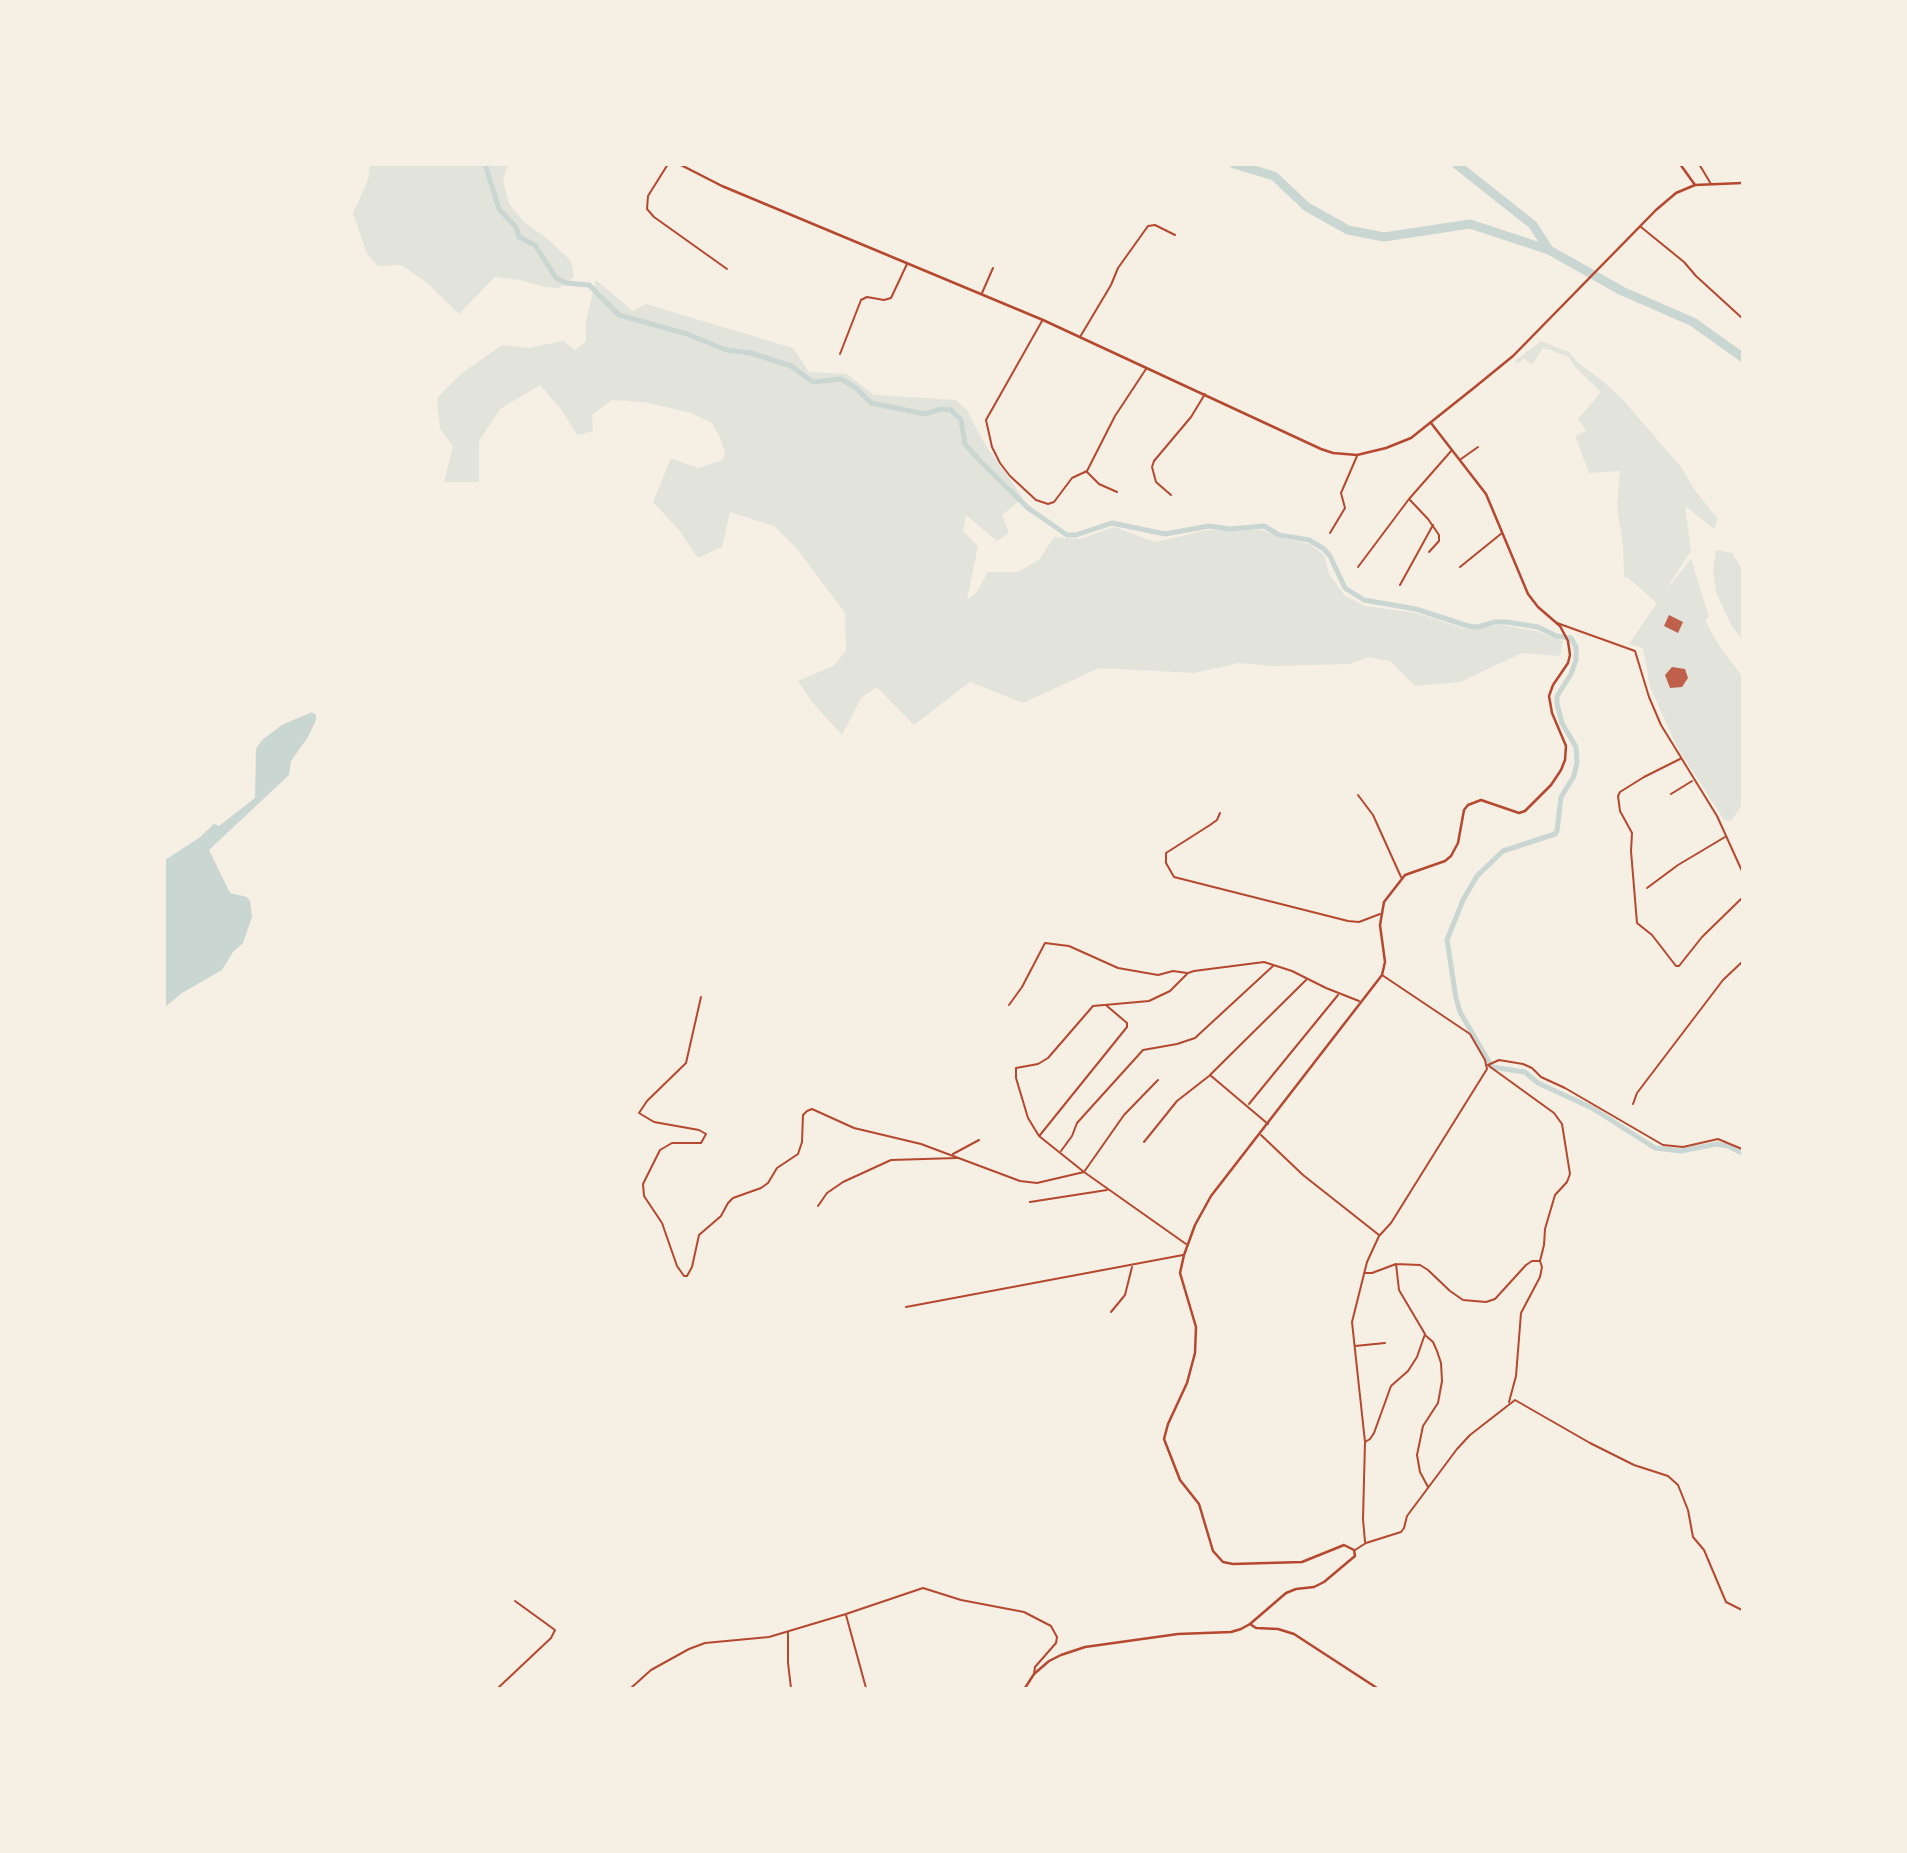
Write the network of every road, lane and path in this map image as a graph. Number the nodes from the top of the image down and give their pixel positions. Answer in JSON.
{"nodes":[{"id":1,"x":668,"y":164,"type":"edge"},
{"id":2,"x":679,"y":164,"type":"edge"},
{"id":3,"x":1680,"y":164,"type":"edge"},
{"id":4,"x":1699,"y":164,"type":"edge"},
{"id":5,"x":1742,"y":183,"type":"edge"},
{"id":6,"x":1711,"y":184,"type":"junction"},
{"id":7,"x":1695,"y":186,"type":"junction"},
{"id":8,"x":1641,"y":227,"type":"junction"},
{"id":9,"x":1175,"y":235,"type":"dead end"},
{"id":10,"x":908,"y":263,"type":"junction"},
{"id":11,"x":993,"y":268,"type":"dead end"},
{"id":12,"x":727,"y":269,"type":"dead end"},
{"id":13,"x":981,"y":294,"type":"junction"},
{"id":14,"x":1742,"y":318,"type":"edge"},
{"id":15,"x":1043,"y":320,"type":"junction"},
{"id":16,"x":1079,"y":338,"type":"junction"},
{"id":17,"x":840,"y":354,"type":"dead end"},
{"id":18,"x":1146,"y":369,"type":"junction"},
{"id":19,"x":1205,"y":394,"type":"junction"},
{"id":20,"x":1431,"y":423,"type":"junction"},
{"id":21,"x":1478,"y":446,"type":"dead end"},
{"id":22,"x":1452,"y":449,"type":"junction"},
{"id":23,"x":1357,"y":454,"type":"junction"},
{"id":24,"x":1460,"y":459,"type":"junction"},
{"id":25,"x":1087,"y":471,"type":"junction"},
{"id":26,"x":1117,"y":492,"type":"dead end"},
{"id":27,"x":1171,"y":495,"type":"dead end"},
{"id":28,"x":1409,"y":499,"type":"junction"},
{"id":29,"x":1433,"y":525,"type":"junction"},
{"id":30,"x":1330,"y":533,"type":"dead end"},
{"id":31,"x":1503,"y":533,"type":"junction"},
{"id":32,"x":1429,"y":552,"type":"dead end"},
{"id":33,"x":1358,"y":567,"type":"dead end"},
{"id":34,"x":1460,"y":567,"type":"dead end"},
{"id":35,"x":1400,"y":585,"type":"dead end"},
{"id":36,"x":1556,"y":623,"type":"junction"},
{"id":37,"x":1680,"y":759,"type":"junction"},
{"id":38,"x":1693,"y":780,"type":"junction"},
{"id":39,"x":1671,"y":794,"type":"dead end"},
{"id":40,"x":1358,"y":795,"type":"dead end"},
{"id":41,"x":1220,"y":813,"type":"dead end"},
{"id":42,"x":1726,"y":837,"type":"junction"},
{"id":43,"x":1742,"y":871,"type":"edge"},
{"id":44,"x":1401,"y":878,"type":"junction"},
{"id":45,"x":1647,"y":888,"type":"dead end"},
{"id":46,"x":1742,"y":898,"type":"edge"},
{"id":47,"x":1380,"y":915,"type":"junction"},
{"id":48,"x":1742,"y":962,"type":"edge"},
{"id":49,"x":1274,"y":965,"type":"junction"},
{"id":50,"x":1188,"y":973,"type":"junction"},
{"id":51,"x":1382,"y":975,"type":"junction"},
{"id":52,"x":1307,"y":980,"type":"junction"},
{"id":53,"x":1339,"y":993,"type":"junction"},
{"id":54,"x":701,"y":997,"type":"dead end"},
{"id":55,"x":1362,"y":1002,"type":"junction"},
{"id":56,"x":1009,"y":1004,"type":"dead end"},
{"id":57,"x":1106,"y":1004,"type":"junction"},
{"id":58,"x":1488,"y":1065,"type":"junction"},
{"id":59,"x":1210,"y":1075,"type":"junction"},
{"id":60,"x":1158,"y":1080,"type":"dead end"},
{"id":61,"x":1633,"y":1104,"type":"dead end"},
{"id":62,"x":1248,"y":1105,"type":"junction"},
{"id":63,"x":1268,"y":1124,"type":"junction"},
{"id":64,"x":1260,"y":1134,"type":"junction"},
{"id":65,"x":1039,"y":1136,"type":"junction"},
{"id":66,"x":979,"y":1140,"type":"dead end"},
{"id":67,"x":1144,"y":1142,"type":"dead end"},
{"id":68,"x":1742,"y":1149,"type":"edge"},
{"id":69,"x":1061,"y":1153,"type":"junction"},
{"id":70,"x":952,"y":1154,"type":"junction"},
{"id":71,"x":958,"y":1158,"type":"junction"},
{"id":72,"x":1084,"y":1172,"type":"junction"},
{"id":73,"x":1108,"y":1189,"type":"junction"},
{"id":74,"x":1030,"y":1202,"type":"dead end"},
{"id":75,"x":818,"y":1206,"type":"dead end"},
{"id":76,"x":1379,"y":1236,"type":"junction"},
{"id":77,"x":1187,"y":1245,"type":"junction"},
{"id":78,"x":1184,"y":1255,"type":"junction"},
{"id":79,"x":1540,"y":1261,"type":"junction"},
{"id":80,"x":1396,"y":1264,"type":"junction"},
{"id":81,"x":1133,"y":1265,"type":"junction"},
{"id":82,"x":1364,"y":1273,"type":"junction"},
{"id":83,"x":906,"y":1307,"type":"dead end"},
{"id":84,"x":1111,"y":1312,"type":"dead end"},
{"id":85,"x":1425,"y":1334,"type":"junction"},
{"id":86,"x":1385,"y":1343,"type":"dead end"},
{"id":87,"x":1354,"y":1346,"type":"junction"},
{"id":88,"x":1509,"y":1403,"type":"junction"},
{"id":89,"x":1365,"y":1442,"type":"junction"},
{"id":90,"x":1428,"y":1488,"type":"junction"},
{"id":91,"x":1366,"y":1543,"type":"junction"},
{"id":92,"x":1354,"y":1550,"type":"junction"},
{"id":93,"x":514,"y":1601,"type":"dead end"},
{"id":94,"x":1742,"y":1610,"type":"edge"},
{"id":95,"x":846,"y":1614,"type":"junction"},
{"id":96,"x":1250,"y":1624,"type":"junction"},
{"id":97,"x":788,"y":1632,"type":"junction"},
{"id":98,"x":1034,"y":1674,"type":"junction"},
{"id":99,"x":498,"y":1689,"type":"edge"},
{"id":100,"x":631,"y":1689,"type":"edge"},
{"id":101,"x":791,"y":1689,"type":"edge"},
{"id":102,"x":866,"y":1689,"type":"edge"},
{"id":103,"x":1025,"y":1689,"type":"edge"},
{"id":104,"x":1377,"y":1689,"type":"edge"}],
"edges":[{"from":1,"to":12,"type":"street"},
{"from":2,"to":10,"type":"main road"},
{"from":3,"to":7,"type":"main road"},
{"from":4,"to":6,"type":"street"},
{"from":5,"to":6,"type":"main road"},
{"from":6,"to":7,"type":"main road"},
{"from":7,"to":8,"type":"main road"},
{"from":8,"to":14,"type":"street"},
{"from":8,"to":20,"type":"main road"},
{"from":9,"to":16,"type":"street"},
{"from":10,"to":13,"type":"main road"},
{"from":10,"to":17,"type":"street"},
{"from":11,"to":13,"type":"street"},
{"from":13,"to":15,"type":"main road"},
{"from":15,"to":16,"type":"main road"},
{"from":15,"to":25,"type":"street"},
{"from":16,"to":18,"type":"main road"},
{"from":18,"to":19,"type":"main road"},
{"from":18,"to":25,"type":"street"},
{"from":19,"to":23,"type":"main road"},
{"from":19,"to":27,"type":"street"},
{"from":20,"to":22,"type":"main road"},
{"from":20,"to":23,"type":"main road"},
{"from":21,"to":24,"type":"street"},
{"from":22,"to":24,"type":"main road"},
{"from":22,"to":28,"type":"street"},
{"from":23,"to":30,"type":"street"},
{"from":24,"to":31,"type":"main road"},
{"from":25,"to":26,"type":"street"},
{"from":28,"to":29,"type":"street"},
{"from":28,"to":33,"type":"street"},
{"from":29,"to":32,"type":"street"},
{"from":29,"to":35,"type":"street"},
{"from":31,"to":34,"type":"street"},
{"from":31,"to":36,"type":"main road"},
{"from":36,"to":37,"type":"street"},
{"from":36,"to":44,"type":"main road"},
{"from":37,"to":38,"type":"street"},
{"from":37,"to":46,"type":"street"},
{"from":38,"to":39,"type":"street"},
{"from":38,"to":42,"type":"street"},
{"from":40,"to":44,"type":"street"},
{"from":41,"to":47,"type":"street"},
{"from":42,"to":43,"type":"street"},
{"from":42,"to":45,"type":"street"},
{"from":44,"to":47,"type":"main road"},
{"from":47,"to":51,"type":"main road"},
{"from":48,"to":61,"type":"street"},
{"from":49,"to":50,"type":"street"},
{"from":49,"to":52,"type":"street"},
{"from":49,"to":69,"type":"street"},
{"from":50,"to":56,"type":"street"},
{"from":50,"to":57,"type":"street"},
{"from":51,"to":55,"type":"main road"},
{"from":51,"to":58,"type":"street"},
{"from":52,"to":53,"type":"street"},
{"from":52,"to":59,"type":"street"},
{"from":53,"to":55,"type":"street"},
{"from":53,"to":62,"type":"street"},
{"from":54,"to":70,"type":"street"},
{"from":55,"to":63,"type":"main road"},
{"from":57,"to":65,"type":"street"},
{"from":57,"to":65,"type":"street"},
{"from":58,"to":68,"type":"street"},
{"from":58,"to":76,"type":"street"},
{"from":58,"to":79,"type":"street"},
{"from":59,"to":62,"type":"street"},
{"from":59,"to":67,"type":"street"},
{"from":60,"to":72,"type":"street"},
{"from":62,"to":63,"type":"street"},
{"from":63,"to":64,"type":"main road"},
{"from":64,"to":76,"type":"street"},
{"from":64,"to":77,"type":"main road"},
{"from":65,"to":69,"type":"street"},
{"from":66,"to":70,"type":"street"},
{"from":69,"to":72,"type":"street"},
{"from":70,"to":71,"type":"street"},
{"from":71,"to":72,"type":"street"},
{"from":71,"to":75,"type":"street"},
{"from":72,"to":73,"type":"street"},
{"from":73,"to":74,"type":"street"},
{"from":73,"to":77,"type":"street"},
{"from":76,"to":82,"type":"street"},
{"from":77,"to":78,"type":"main road"},
{"from":78,"to":81,"type":"street"},
{"from":78,"to":92,"type":"main road"},
{"from":79,"to":80,"type":"street"},
{"from":79,"to":88,"type":"street"},
{"from":80,"to":82,"type":"street"},
{"from":80,"to":85,"type":"street"},
{"from":81,"to":83,"type":"street"},
{"from":81,"to":84,"type":"street"},
{"from":82,"to":87,"type":"street"},
{"from":85,"to":89,"type":"street"},
{"from":85,"to":90,"type":"street"},
{"from":86,"to":87,"type":"street"},
{"from":87,"to":89,"type":"street"},
{"from":88,"to":90,"type":"street"},
{"from":88,"to":94,"type":"street"},
{"from":89,"to":91,"type":"street"},
{"from":90,"to":91,"type":"street"},
{"from":91,"to":92,"type":"street"},
{"from":92,"to":96,"type":"main road"},
{"from":93,"to":99,"type":"street"},
{"from":95,"to":97,"type":"street"},
{"from":95,"to":98,"type":"street"},
{"from":95,"to":102,"type":"street"},
{"from":96,"to":98,"type":"main road"},
{"from":96,"to":104,"type":"main road"},
{"from":97,"to":100,"type":"street"},
{"from":97,"to":101,"type":"street"},
{"from":98,"to":103,"type":"main road"}]}
